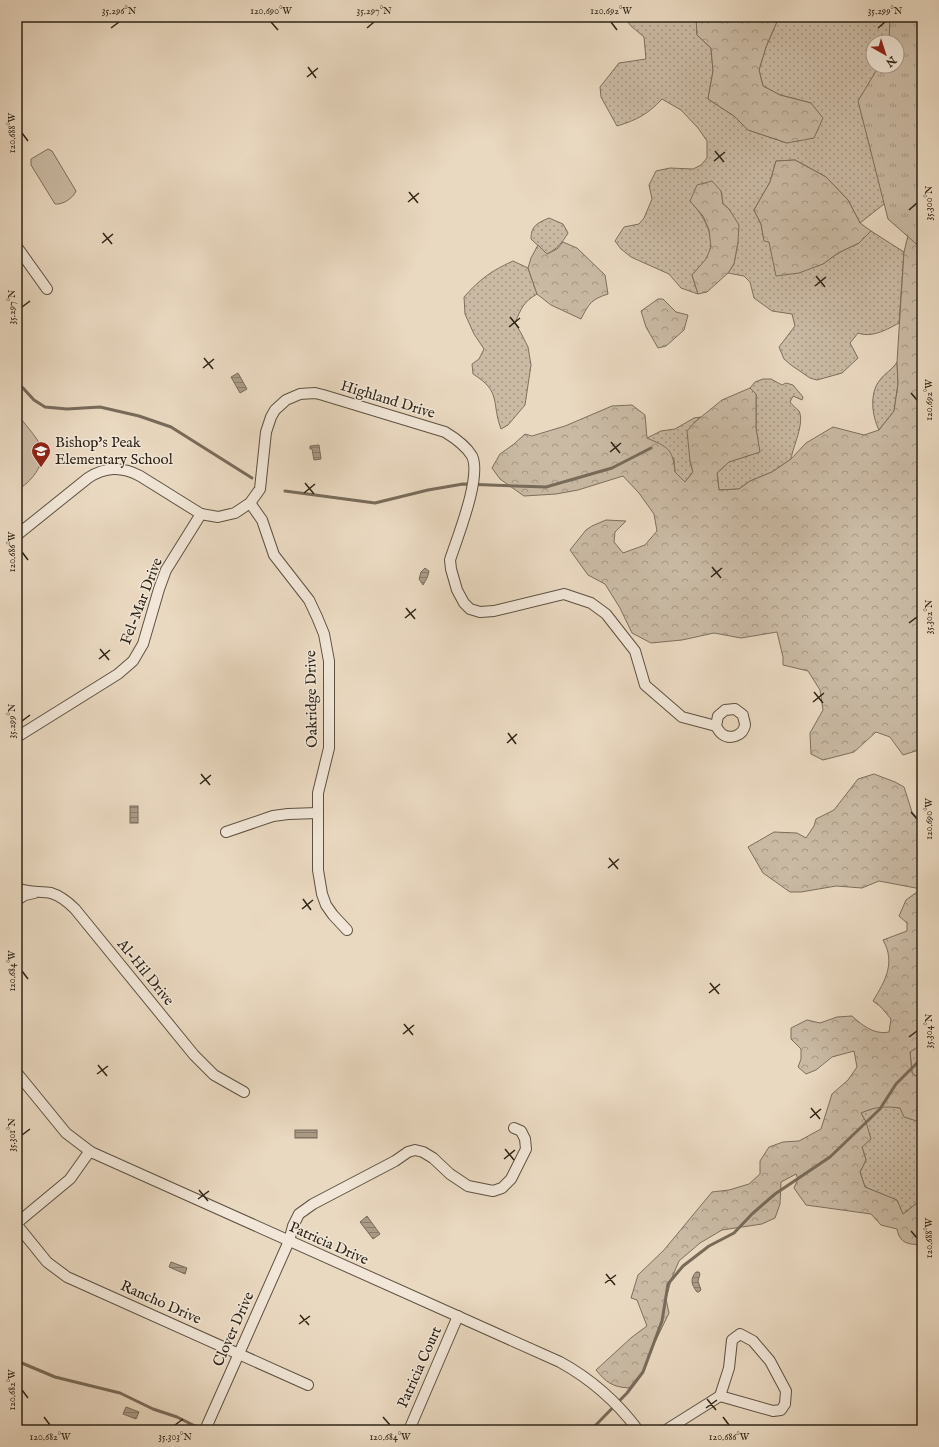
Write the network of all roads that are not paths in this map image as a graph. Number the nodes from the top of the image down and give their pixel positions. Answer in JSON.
{"nodes":[{"id":1,"x":17,"y":247,"type":"edge"},
{"id":2,"x":47,"y":289,"type":"dead end"},
{"id":3,"x":250,"y":503,"type":"junction"},
{"id":4,"x":201,"y":514,"type":"junction"},
{"id":5,"x":17,"y":536,"type":"edge"},
{"id":6,"x":716,"y":726,"type":"dead end"},
{"id":7,"x":17,"y":738,"type":"edge"},
{"id":8,"x":318,"y":813,"type":"junction"},
{"id":9,"x":226,"y":832,"type":"dead end"},
{"id":10,"x":17,"y":888,"type":"edge"},
{"id":11,"x":38,"y":892,"type":"junction"},
{"id":12,"x":17,"y":900,"type":"edge"},
{"id":13,"x":347,"y":930,"type":"dead end"},
{"id":14,"x":18,"y":1075,"type":"edge"},
{"id":15,"x":244,"y":1092,"type":"dead end"},
{"id":16,"x":514,"y":1128,"type":"dead end"},
{"id":17,"x":91,"y":1152,"type":"junction"},
{"id":18,"x":17,"y":1224,"type":"edge"},
{"id":19,"x":289,"y":1241,"type":"junction"},
{"id":20,"x":458,"y":1316,"type":"junction"},
{"id":21,"x":239,"y":1354,"type":"junction"},
{"id":22,"x":308,"y":1385,"type":"dead end"},
{"id":23,"x":720,"y":1396,"type":"junction"},
{"id":24,"x":205,"y":1430,"type":"edge"},
{"id":25,"x":408,"y":1430,"type":"edge"},
{"id":26,"x":638,"y":1430,"type":"edge"},
{"id":27,"x":666,"y":1430,"type":"edge"}],
"edges":[{"from":1,"to":2,"type":"street"},
{"from":3,"to":4,"type":"street","name":"Highland Drive"},
{"from":3,"to":6,"type":"street","name":"Highland Drive"},
{"from":3,"to":8,"type":"street","name":"Oakridge Drive"},
{"from":4,"to":5,"type":"street","name":"Highland Drive"},
{"from":4,"to":7,"type":"street","name":"Fel-Mar Drive"},
{"from":8,"to":9,"type":"street"},
{"from":8,"to":13,"type":"street","name":"Oakridge Drive"},
{"from":10,"to":11,"type":"street","name":"Al-Hil Drive"},
{"from":11,"to":12,"type":"street"},
{"from":11,"to":15,"type":"street","name":"Al-Hil Drive"},
{"from":14,"to":17,"type":"street","name":"Patricia Drive"},
{"from":16,"to":19,"type":"street","name":"Clover Drive"},
{"from":17,"to":18,"type":"street"},
{"from":17,"to":19,"type":"street","name":"Patricia Drive"},
{"from":18,"to":21,"type":"street","name":"Rancho Drive"},
{"from":19,"to":20,"type":"street","name":"Patricia Drive"},
{"from":19,"to":21,"type":"street","name":"Clover Drive"},
{"from":20,"to":25,"type":"street","name":"Patricia Court"},
{"from":20,"to":26,"type":"street","name":"Patricia Drive"},
{"from":21,"to":22,"type":"street","name":"Rancho Drive"},
{"from":21,"to":24,"type":"street","name":"Clover Drive"},
{"from":23,"to":23,"type":"street"},
{"from":23,"to":27,"type":"street"}]}
